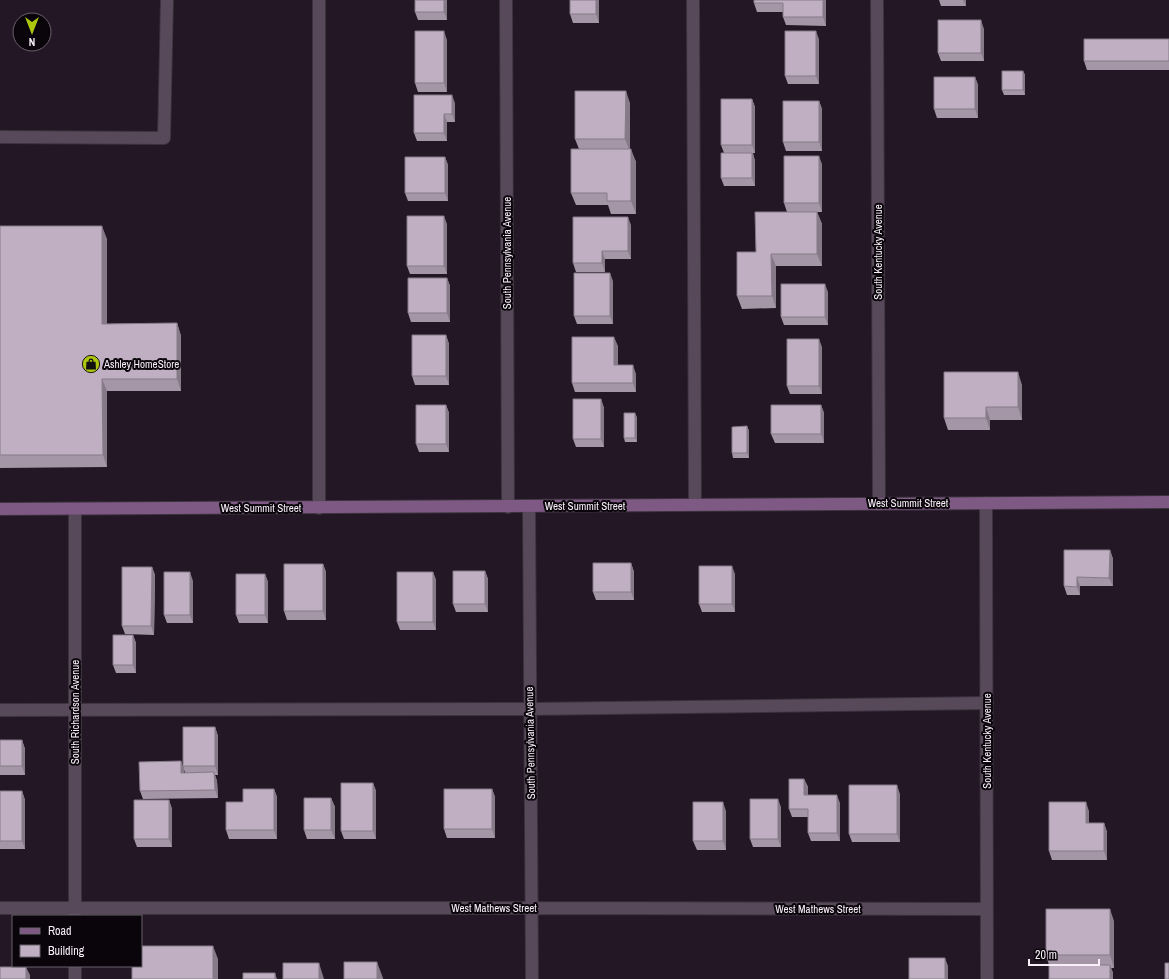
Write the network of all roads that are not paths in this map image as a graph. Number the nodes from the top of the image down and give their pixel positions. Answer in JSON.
{"nodes":[{"id":1,"x":167,"y":0,"type":"edge"},
{"id":2,"x":319,"y":0,"type":"edge"},
{"id":3,"x":506,"y":0,"type":"edge"},
{"id":4,"x":693,"y":0,"type":"edge"},
{"id":5,"x":877,"y":0,"type":"edge"},
{"id":6,"x":0,"y":137,"type":"edge"},
{"id":7,"x":1169,"y":502,"type":"edge"},
{"id":8,"x":986,"y":503,"type":"junction"},
{"id":9,"x":879,"y":504,"type":"junction"},
{"id":10,"x":695,"y":505,"type":"junction"},
{"id":11,"x":529,"y":506,"type":"junction"},
{"id":12,"x":508,"y":507,"type":"junction"},
{"id":13,"x":319,"y":508,"type":"junction"},
{"id":14,"x":0,"y":509,"type":"edge"},
{"id":15,"x":75,"y":509,"type":"junction"},
{"id":16,"x":987,"y":703,"type":"junction"},
{"id":17,"x":75,"y":709,"type":"junction"},
{"id":18,"x":530,"y":709,"type":"junction"},
{"id":19,"x":0,"y":710,"type":"edge"},
{"id":20,"x":0,"y":908,"type":"edge"},
{"id":21,"x":532,"y":908,"type":"junction"},
{"id":22,"x":987,"y":909,"type":"junction"},
{"id":23,"x":75,"y":912,"type":"edge"},
{"id":24,"x":75,"y":967,"type":"edge"},
{"id":25,"x":75,"y":979,"type":"edge"},
{"id":26,"x":532,"y":979,"type":"edge"},
{"id":27,"x":987,"y":979,"type":"edge"}],
"edges":[{"from":1,"to":6,"type":"street"},
{"from":2,"to":13,"type":"street"},
{"from":3,"to":12,"type":"street","name":"South Pennsylvania Avenue"},
{"from":4,"to":10,"type":"street"},
{"from":5,"to":9,"type":"street","name":"South Kentucky Avenue"},
{"from":7,"to":8,"type":"street","name":"West Summit Street"},
{"from":8,"to":9,"type":"street","name":"West Summit Street"},
{"from":8,"to":16,"type":"street","name":"South Kentucky Avenue"},
{"from":9,"to":10,"type":"street","name":"West Summit Street"},
{"from":10,"to":11,"type":"street","name":"West Summit Street"},
{"from":11,"to":12,"type":"street","name":"West Summit Street"},
{"from":11,"to":18,"type":"street","name":"South Pennsylvania Avenue"},
{"from":12,"to":13,"type":"street","name":"West Summit Street"},
{"from":13,"to":15,"type":"street","name":"West Summit Street"},
{"from":14,"to":15,"type":"street","name":"West Summit Street"},
{"from":15,"to":17,"type":"street","name":"South Richardson Avenue"},
{"from":16,"to":18,"type":"street"},
{"from":16,"to":22,"type":"street","name":"South Kentucky Avenue"},
{"from":17,"to":18,"type":"street"},
{"from":17,"to":19,"type":"street"},
{"from":17,"to":23,"type":"street","name":"South Richardson Avenue"},
{"from":18,"to":21,"type":"street","name":"South Pennsylvania Avenue"},
{"from":20,"to":23,"type":"street","name":"West Mathews Street"},
{"from":21,"to":22,"type":"street","name":"West Mathews Street"},
{"from":21,"to":23,"type":"street","name":"West Mathews Street"},
{"from":21,"to":26,"type":"street","name":"South Pennsylvania Avenue"},
{"from":22,"to":27,"type":"street","name":"South Kentucky Avenue"},
{"from":24,"to":25,"type":"street"}]}
